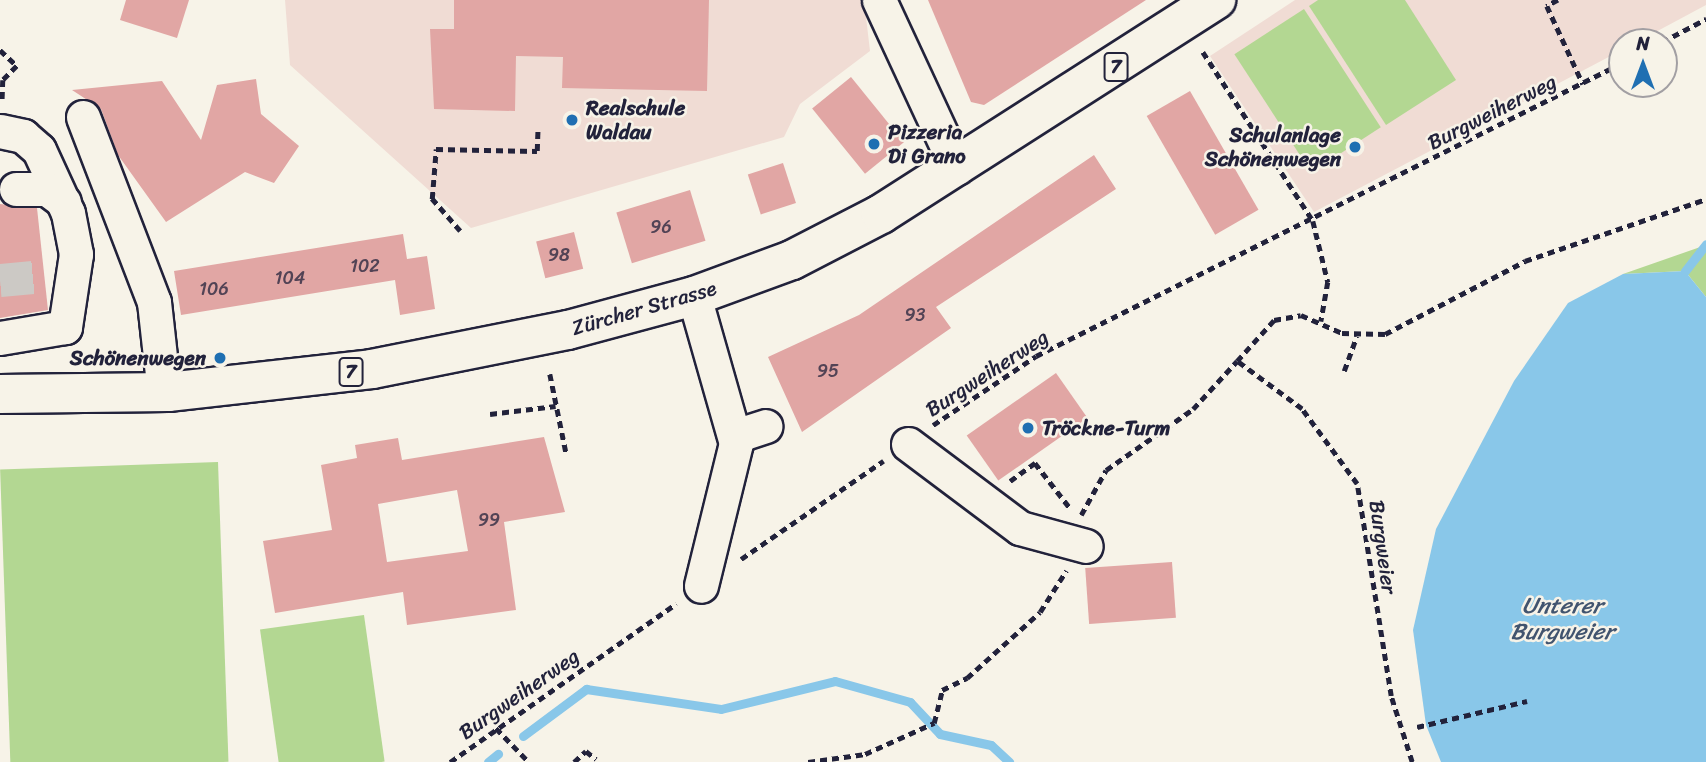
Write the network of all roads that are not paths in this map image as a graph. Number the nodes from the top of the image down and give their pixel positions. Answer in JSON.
{"nodes":[{"id":1,"x":879,"y":0,"type":"edge"},
{"id":2,"x":1216,"y":0,"type":"edge"},
{"id":3,"x":83,"y":117,"type":"dead end"},
{"id":4,"x":2,"y":132,"type":"edge"},
{"id":5,"x":957,"y":168,"type":"junction"},
{"id":6,"x":16,"y":190,"type":"dead end"},
{"id":7,"x":64,"y":202,"type":"junction"},
{"id":8,"x":694,"y":296,"type":"junction"},
{"id":9,"x":0,"y":338,"type":"edge"},
{"id":10,"x":164,"y":392,"type":"junction"},
{"id":11,"x":0,"y":394,"type":"edge"},
{"id":12,"x":765,"y":426,"type":"dead end"},
{"id":13,"x":734,"y":436,"type":"junction"},
{"id":14,"x":908,"y":444,"type":"road end"},
{"id":15,"x":1082,"y":533,"type":"road end"},
{"id":16,"x":701,"y":586,"type":"road end"}],
"edges":[{"from":1,"to":5,"type":"street"},
{"from":2,"to":5,"type":"main road","name":"Zürcher Strasse","number":"7"},
{"from":3,"to":10,"type":"street"},
{"from":4,"to":7,"type":"street"},
{"from":5,"to":8,"type":"main road","name":"Zürcher Strasse","number":"7"},
{"from":6,"to":7,"type":"street"},
{"from":7,"to":9,"type":"street"},
{"from":8,"to":10,"type":"main road","name":"Zürcher Strasse","number":"7"},
{"from":8,"to":13,"type":"street"},
{"from":10,"to":11,"type":"main road","name":"Zürcher Strasse","number":"7"},
{"from":12,"to":13,"type":"street"},
{"from":13,"to":16,"type":"street"},
{"from":14,"to":15,"type":"street"}]}
